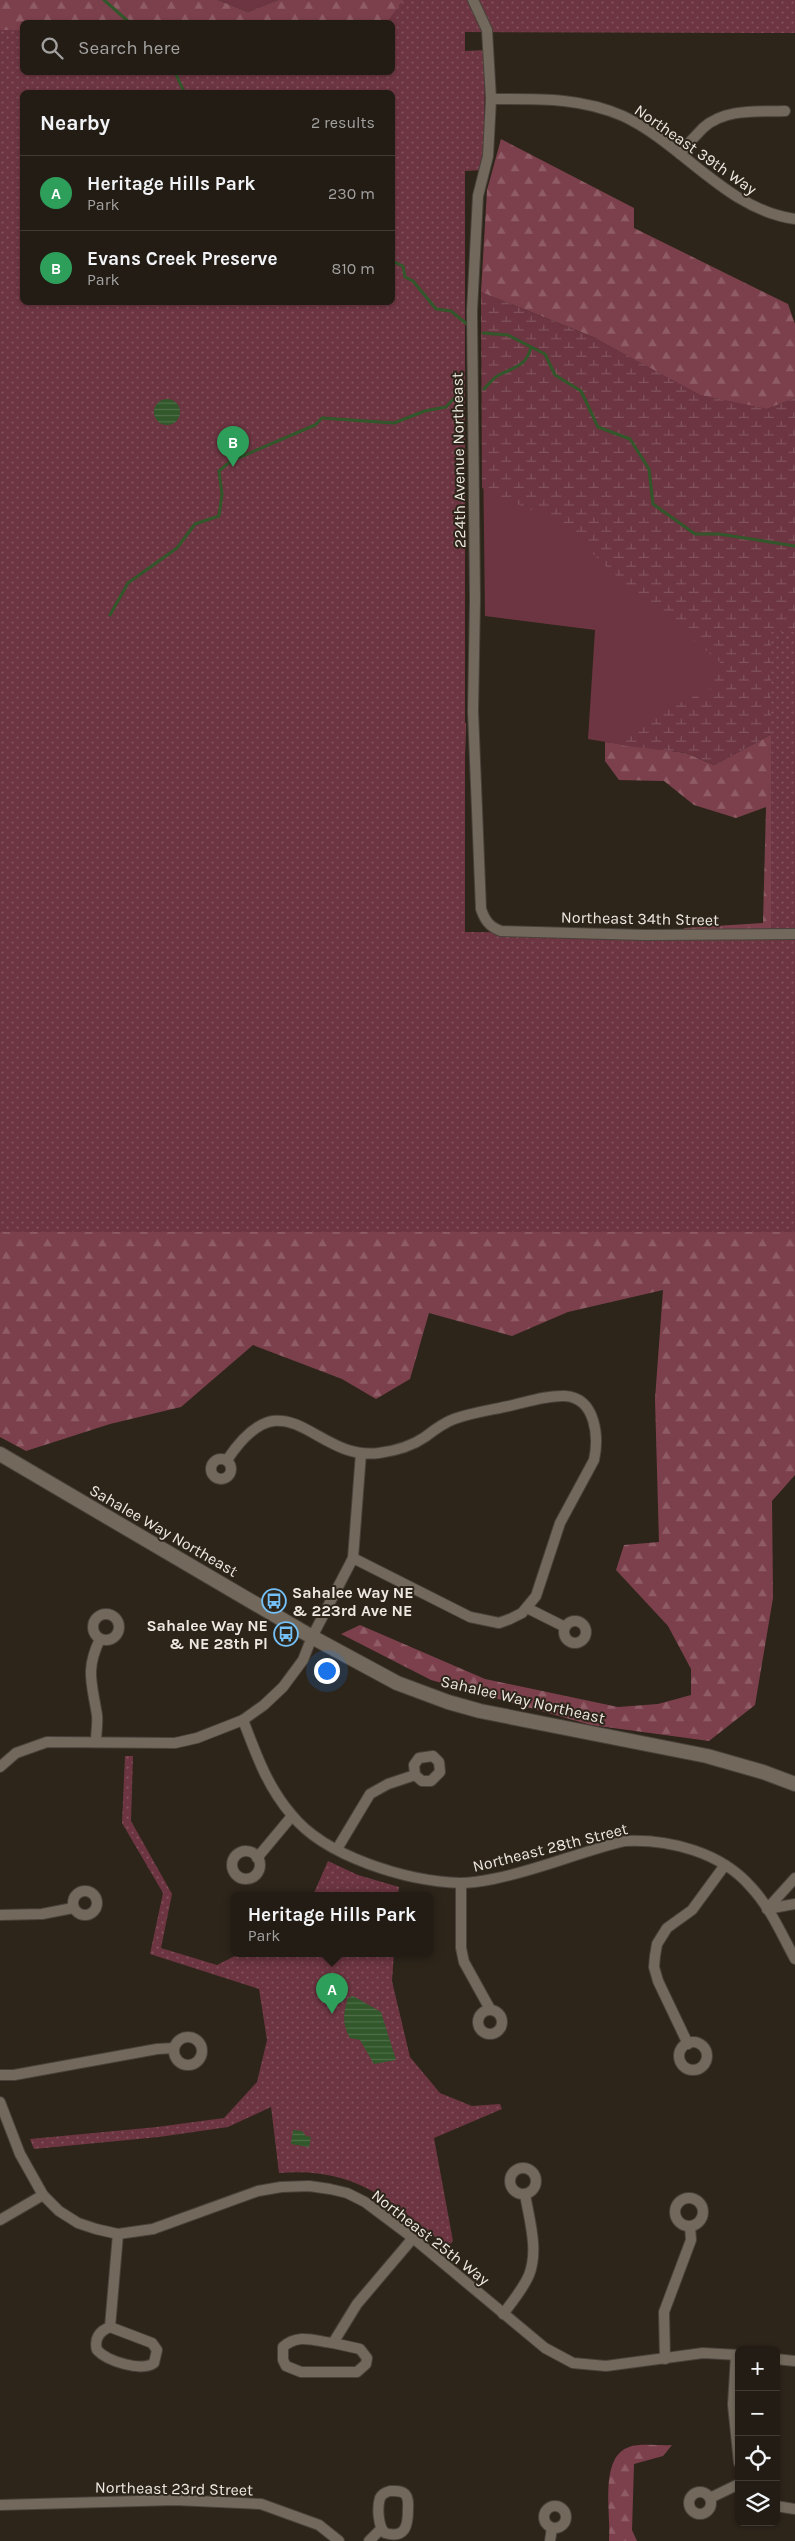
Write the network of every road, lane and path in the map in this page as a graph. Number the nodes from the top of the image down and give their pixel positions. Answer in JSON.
{"nodes":[{"id":1,"x":473,"y":0,"type":"edge"},
{"id":2,"x":492,"y":99,"type":"junction"},
{"id":3,"x":785,"y":111,"type":"dead end"},
{"id":4,"x":680,"y":154,"type":"junction"},
{"id":5,"x":795,"y":220,"type":"edge"},
{"id":6,"x":487,"y":922,"type":"joint"},
{"id":7,"x":795,"y":934,"type":"edge"},
{"id":8,"x":361,"y":1453,"type":"junction"},
{"id":9,"x":0,"y":1454,"type":"edge"},
{"id":10,"x":227,"y":1460,"type":"dead end"},
{"id":11,"x":353,"y":1558,"type":"junction"},
{"id":12,"x":527,"y":1608,"type":"junction"},
{"id":13,"x":565,"y":1627,"type":"dead end"},
{"id":14,"x":312,"y":1636,"type":"junction"},
{"id":15,"x":100,"y":1639,"type":"dead end"},
{"id":16,"x":243,"y":1720,"type":"junction"},
{"id":17,"x":96,"y":1742,"type":"junction"},
{"id":18,"x":0,"y":1767,"type":"edge"},
{"id":19,"x":415,"y":1775,"type":"dead end"},
{"id":20,"x":795,"y":1784,"type":"edge"},
{"id":21,"x":292,"y":1816,"type":"junction"},
{"id":22,"x":337,"y":1849,"type":"junction"},
{"id":23,"x":258,"y":1858,"type":"dead end"},
{"id":24,"x":724,"y":1866,"type":"junction"},
{"id":25,"x":795,"y":1878,"type":"edge"},
{"id":26,"x":461,"y":1883,"type":"junction"},
{"id":27,"x":795,"y":1904,"type":"edge"},
{"id":28,"x":74,"y":1908,"type":"dead end"},
{"id":29,"x":767,"y":1909,"type":"junction"},
{"id":30,"x":0,"y":1915,"type":"edge"},
{"id":31,"x":795,"y":1959,"type":"edge"},
{"id":32,"x":490,"y":2009,"type":"dead end"},
{"id":33,"x":688,"y":2044,"type":"dead end"},
{"id":34,"x":174,"y":2048,"type":"dead end"},
{"id":35,"x":0,"y":2074,"type":"edge"},
{"id":36,"x":0,"y":2102,"type":"edge"},
{"id":37,"x":525,"y":2194,"type":"dead end"},
{"id":38,"x":43,"y":2195,"type":"junction"},
{"id":39,"x":0,"y":2220,"type":"edge"},
{"id":40,"x":690,"y":2226,"type":"dead end"},
{"id":41,"x":118,"y":2234,"type":"junction"},
{"id":42,"x":413,"y":2238,"type":"junction"},
{"id":43,"x":503,"y":2314,"type":"junction"},
{"id":44,"x":110,"y":2327,"type":"junction"},
{"id":45,"x":333,"y":2343,"type":"junction"},
{"id":46,"x":735,"y":2355,"type":"edge"},
{"id":47,"x":665,"y":2359,"type":"junction"},
{"id":48,"x":780,"y":2359,"type":"edge"},
{"id":49,"x":795,"y":2361,"type":"edge"},
{"id":50,"x":735,"y":2380,"type":"edge"},
{"id":51,"x":736,"y":2436,"type":"edge"},
{"id":52,"x":735,"y":2486,"type":"edge"},
{"id":53,"x":710,"y":2498,"type":"dead end"},
{"id":54,"x":0,"y":2505,"type":"edge"},
{"id":55,"x":780,"y":2507,"type":"edge"},
{"id":56,"x":795,"y":2509,"type":"edge"},
{"id":57,"x":552,"y":2528,"type":"dead end"},
{"id":58,"x":381,"y":2529,"type":"dead end"},
{"id":59,"x":339,"y":2541,"type":"edge"},
{"id":60,"x":369,"y":2541,"type":"edge"},
{"id":61,"x":550,"y":2541,"type":"edge"}],
"edges":[{"from":1,"to":2,"type":"street","name":"224th Avenue Northeast"},
{"from":2,"to":4,"type":"street","name":"Northeast 39th Way"},
{"from":2,"to":6,"type":"street","name":"224th Avenue Northeast"},
{"from":3,"to":4,"type":"street"},
{"from":4,"to":5,"type":"street","name":"Northeast 39th Way"},
{"from":6,"to":7,"type":"street","name":"Northeast 34th Street"},
{"from":8,"to":10,"type":"street"},
{"from":8,"to":11,"type":"street"},
{"from":8,"to":12,"type":"street"},
{"from":9,"to":14,"type":"main road","name":"Sahalee Way Northeast"},
{"from":11,"to":12,"type":"street"},
{"from":11,"to":14,"type":"street"},
{"from":12,"to":13,"type":"street"},
{"from":14,"to":16,"type":"street"},
{"from":14,"to":20,"type":"main road","name":"Sahalee Way Northeast"},
{"from":15,"to":17,"type":"street"},
{"from":16,"to":17,"type":"street"},
{"from":16,"to":21,"type":"street","name":"Northeast 28th Street"},
{"from":17,"to":18,"type":"street"},
{"from":19,"to":22,"type":"street"},
{"from":21,"to":22,"type":"street","name":"Northeast 28th Street"},
{"from":21,"to":23,"type":"street"},
{"from":22,"to":26,"type":"street","name":"Northeast 28th Street"},
{"from":24,"to":26,"type":"street","name":"Northeast 28th Street"},
{"from":24,"to":29,"type":"street","name":"Northeast 28th Street"},
{"from":24,"to":33,"type":"street"},
{"from":25,"to":29,"type":"street"},
{"from":26,"to":32,"type":"street"},
{"from":27,"to":29,"type":"street"},
{"from":28,"to":30,"type":"street"},
{"from":29,"to":31,"type":"street","name":"Northeast 28th Street"},
{"from":34,"to":35,"type":"street"},
{"from":36,"to":38,"type":"street","name":"Northeast 25th Way"},
{"from":37,"to":43,"type":"street"},
{"from":38,"to":39,"type":"street"},
{"from":38,"to":41,"type":"street","name":"Northeast 25th Way"},
{"from":40,"to":47,"type":"street"},
{"from":41,"to":42,"type":"street","name":"Northeast 25th Way"},
{"from":41,"to":44,"type":"street"},
{"from":42,"to":43,"type":"street","name":"Northeast 25th Way"},
{"from":42,"to":45,"type":"street"},
{"from":43,"to":47,"type":"street","name":"Northeast 25th Way"},
{"from":44,"to":44,"type":"street"},
{"from":45,"to":45,"type":"street"},
{"from":46,"to":47,"type":"street","name":"Northeast 25th Way"},
{"from":48,"to":49,"type":"street"},
{"from":50,"to":51,"type":"street"},
{"from":52,"to":53,"type":"street"},
{"from":54,"to":59,"type":"street","name":"Northeast 23rd Street"},
{"from":55,"to":56,"type":"street"},
{"from":57,"to":61,"type":"street"},
{"from":58,"to":60,"type":"street"}]}
